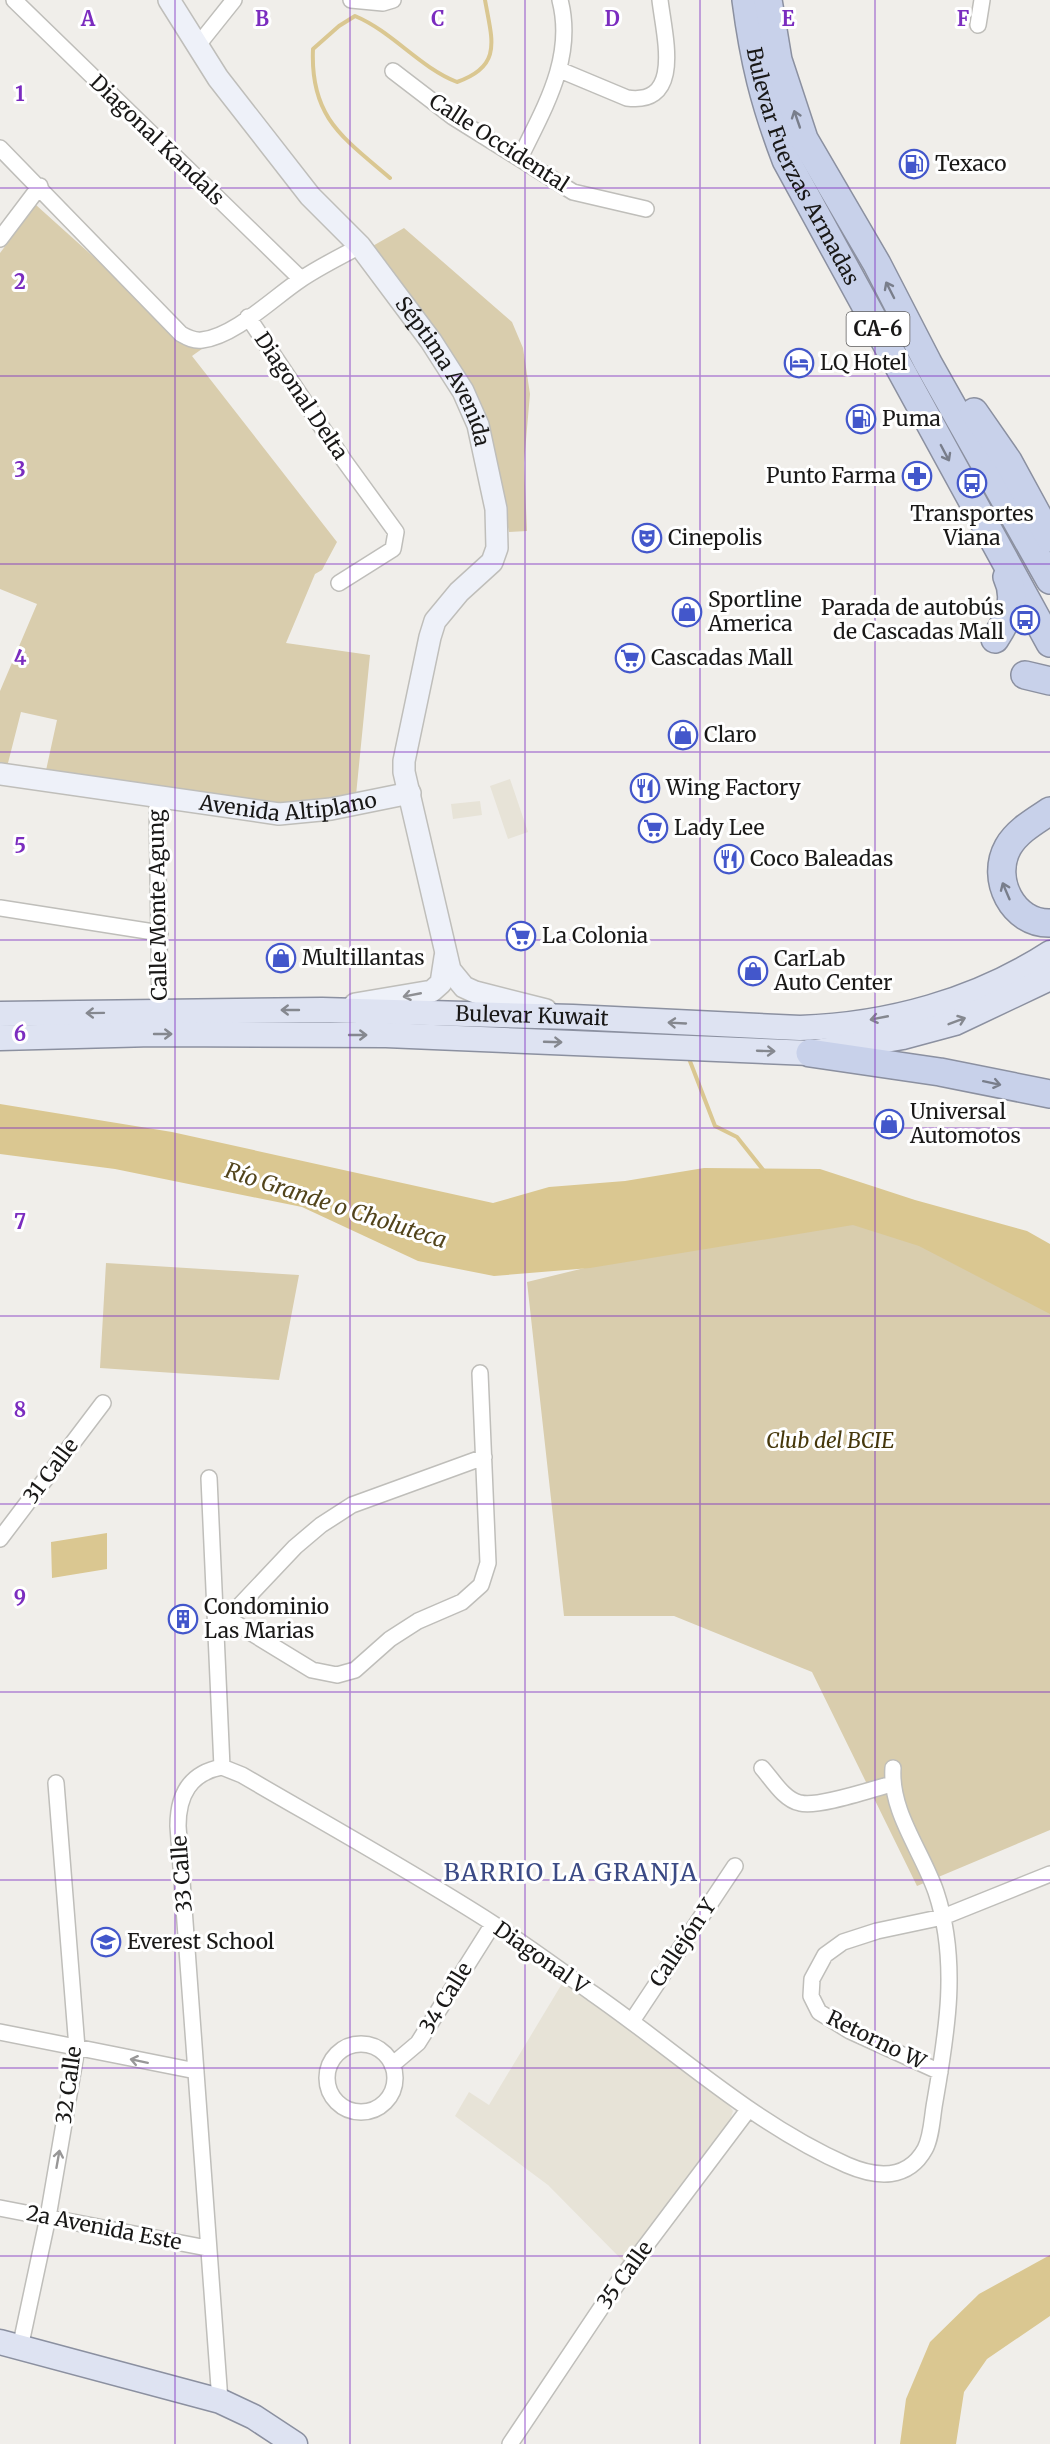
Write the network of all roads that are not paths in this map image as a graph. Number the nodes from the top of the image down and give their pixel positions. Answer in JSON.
{"nodes":[{"id":1,"x":14,"y":0,"type":"edge"},
{"id":2,"x":169,"y":0,"type":"edge"},
{"id":3,"x":234,"y":0,"type":"edge"},
{"id":4,"x":351,"y":0,"type":"edge"},
{"id":5,"x":393,"y":0,"type":"edge"},
{"id":6,"x":560,"y":0,"type":"edge"},
{"id":7,"x":660,"y":0,"type":"edge"},
{"id":8,"x":746,"y":0,"type":"edge"},
{"id":9,"x":768,"y":0,"type":"edge"},
{"id":10,"x":982,"y":0,"type":"edge"},
{"id":11,"x":978,"y":25,"type":"dead end"},
{"id":12,"x":198,"y":45,"type":"junction"},
{"id":13,"x":560,"y":70,"type":"junction"},
{"id":14,"x":393,"y":71,"type":"dead end"},
{"id":15,"x":0,"y":148,"type":"edge"},
{"id":16,"x":519,"y":158,"type":"junction"},
{"id":17,"x":40,"y":186,"type":"junction"},
{"id":18,"x":646,"y":209,"type":"dead end"},
{"id":19,"x":0,"y":239,"type":"edge"},
{"id":20,"x":360,"y":246,"type":"junction"},
{"id":21,"x":301,"y":279,"type":"junction"},
{"id":22,"x":248,"y":317,"type":"junction"},
{"id":23,"x":928,"y":363,"type":"junction"},
{"id":24,"x":984,"y":527,"type":"junction"},
{"id":25,"x":1050,"y":538,"type":"edge"},
{"id":26,"x":1050,"y":580,"type":"edge"},
{"id":27,"x":339,"y":583,"type":"dead end"},
{"id":28,"x":995,"y":639,"type":"dead end"},
{"id":29,"x":1050,"y":643,"type":"edge"},
{"id":30,"x":0,"y":774,"type":"edge"},
{"id":31,"x":411,"y":793,"type":"junction"},
{"id":32,"x":157,"y":798,"type":"junction"},
{"id":33,"x":1050,"y":811,"type":"edge"},
{"id":34,"x":0,"y":908,"type":"edge"},
{"id":35,"x":1050,"y":923,"type":"edge"},
{"id":36,"x":160,"y":933,"type":"junction"},
{"id":37,"x":445,"y":957,"type":"junction"},
{"id":38,"x":1046,"y":963,"type":"edge"},
{"id":39,"x":321,"y":1010,"type":"junction"},
{"id":40,"x":160,"y":1012,"type":"junction"},
{"id":41,"x":0,"y":1014,"type":"edge"},
{"id":42,"x":573,"y":1017,"type":"junction"},
{"id":43,"x":0,"y":1038,"type":"edge"},
{"id":44,"x":810,"y":1053,"type":"junction"},
{"id":45,"x":1050,"y":1095,"type":"edge"},
{"id":46,"x":480,"y":1373,"type":"dead end"},
{"id":47,"x":103,"y":1403,"type":"dead end"},
{"id":48,"x":484,"y":1457,"type":"junction"},
{"id":49,"x":209,"y":1478,"type":"dead end"},
{"id":50,"x":0,"y":1539,"type":"edge"},
{"id":51,"x":222,"y":1615,"type":"junction"},
{"id":52,"x":222,"y":1767,"type":"junction"},
{"id":53,"x":762,"y":1768,"type":"dead end"},
{"id":54,"x":893,"y":1768,"type":"dead end"},
{"id":55,"x":56,"y":1784,"type":"dead end"},
{"id":56,"x":892,"y":1784,"type":"junction"},
{"id":57,"x":735,"y":1866,"type":"dead end"},
{"id":58,"x":1050,"y":1874,"type":"edge"},
{"id":59,"x":943,"y":1917,"type":"junction"},
{"id":60,"x":493,"y":1924,"type":"junction"},
{"id":61,"x":632,"y":2020,"type":"junction"},
{"id":62,"x":0,"y":2032,"type":"edge"},
{"id":63,"x":77,"y":2048,"type":"junction"},
{"id":64,"x":392,"y":2065,"type":"junction"},
{"id":65,"x":196,"y":2071,"type":"junction"},
{"id":66,"x":940,"y":2072,"type":"junction"},
{"id":67,"x":748,"y":2110,"type":"junction"},
{"id":68,"x":0,"y":2208,"type":"edge"},
{"id":69,"x":48,"y":2217,"type":"junction"},
{"id":70,"x":207,"y":2248,"type":"junction"},
{"id":71,"x":7,"y":2349,"type":"edge"},
{"id":72,"x":220,"y":2401,"type":"junction"},
{"id":73,"x":270,"y":2444,"type":"edge"},
{"id":74,"x":295,"y":2444,"type":"edge"},
{"id":75,"x":510,"y":2444,"type":"edge"}],
"edges":[{"from":1,"to":21,"type":"street","name":"Diagonal Kandals"},
{"from":2,"to":12,"type":"street","name":"Séptima Avenida"},
{"from":3,"to":12,"type":"street"},
{"from":4,"to":5,"type":"street"},
{"from":6,"to":13,"type":"street"},
{"from":7,"to":13,"type":"street"},
{"from":8,"to":24,"type":"highway","name":"Bulevar Fuerzas Armadas","number":"CA-6","one_way":true},
{"from":23,"to":9,"type":"highway","name":"Bulevar Fuerzas Armadas","number":"CA-6","one_way":true},
{"from":10,"to":11,"type":"street"},
{"from":12,"to":20,"type":"street","name":"Séptima Avenida"},
{"from":13,"to":16,"type":"street"},
{"from":14,"to":16,"type":"street","name":"Calle Occidental"},
{"from":15,"to":17,"type":"street","name":"Diagonal Delta"},
{"from":16,"to":18,"type":"street","name":"Calle Occidental"},
{"from":17,"to":19,"type":"street"},
{"from":17,"to":22,"type":"street","name":"Diagonal Delta"},
{"from":20,"to":21,"type":"street"},
{"from":20,"to":31,"type":"street","name":"Séptima Avenida"},
{"from":21,"to":22,"type":"street"},
{"from":22,"to":27,"type":"street","name":"Diagonal Delta"},
{"from":23,"to":25,"type":"highway"},
{"from":23,"to":26,"type":"highway","name":"Bulevar Fuerzas Armadas","number":"CA-6"},
{"from":24,"to":28,"type":"highway"},
{"from":24,"to":29,"type":"highway","name":"Bulevar Fuerzas Armadas","number":"CA-6"},
{"from":30,"to":32,"type":"street","name":"Avenida Altiplano"},
{"from":31,"to":32,"type":"street","name":"Avenida Altiplano"},
{"from":31,"to":37,"type":"street"},
{"from":32,"to":36,"type":"street","name":"Calle Monte Agung"},
{"from":35,"to":33,"type":"highway","one_way":true},
{"from":34,"to":36,"type":"street"},
{"from":36,"to":40,"type":"street","name":"Calle Monte Agung"},
{"from":37,"to":39,"type":"street","one_way":true},
{"from":37,"to":42,"type":"street"},
{"from":38,"to":42,"type":"main road","name":"Bulevar Kuwait","one_way":true},
{"from":44,"to":38,"type":"main road","name":"Bulevar Kuwait","one_way":true},
{"from":39,"to":40,"type":"main road","name":"Bulevar Kuwait","one_way":true},
{"from":39,"to":42,"type":"main road","name":"Bulevar Kuwait"},
{"from":40,"to":41,"type":"main road","name":"Bulevar Kuwait","one_way":true},
{"from":43,"to":44,"type":"main road","name":"Bulevar Kuwait","one_way":true},
{"from":44,"to":45,"type":"highway","one_way":true},
{"from":46,"to":48,"type":"street"},
{"from":47,"to":50,"type":"street","name":"31 Calle"},
{"from":48,"to":51,"type":"street"},
{"from":48,"to":51,"type":"street"},
{"from":49,"to":51,"type":"street"},
{"from":51,"to":52,"type":"street"},
{"from":52,"to":60,"type":"street","name":"Diagonal V"},
{"from":52,"to":65,"type":"street","name":"33 Calle"},
{"from":53,"to":56,"type":"street"},
{"from":54,"to":56,"type":"street"},
{"from":55,"to":63,"type":"street","name":"32 Calle"},
{"from":56,"to":59,"type":"street","name":"Diagonal V"},
{"from":57,"to":61,"type":"street","name":"Callejón Y"},
{"from":58,"to":59,"type":"street","name":"Retorno W"},
{"from":59,"to":66,"type":"street","name":"Diagonal V"},
{"from":59,"to":66,"type":"street","name":"Retorno W"},
{"from":60,"to":61,"type":"street","name":"Diagonal V"},
{"from":60,"to":64,"type":"street","name":"34 Calle"},
{"from":61,"to":67,"type":"street","name":"Diagonal V"},
{"from":62,"to":63,"type":"street"},
{"from":65,"to":63,"type":"street","one_way":true},
{"from":69,"to":63,"type":"street","name":"32 Calle","one_way":true},
{"from":64,"to":64,"type":"street"},
{"from":65,"to":70,"type":"street","name":"33 Calle"},
{"from":66,"to":67,"type":"street","name":"Diagonal V"},
{"from":67,"to":75,"type":"street","name":"35 Calle"},
{"from":68,"to":69,"type":"street","name":"2a Avenida Este"},
{"from":69,"to":70,"type":"street","name":"2a Avenida Este"},
{"from":69,"to":71,"type":"street","name":"32 Calle"},
{"from":70,"to":72,"type":"street","name":"33 Calle"},
{"from":71,"to":72,"type":"main road"},
{"from":71,"to":73,"type":"main road"},
{"from":72,"to":74,"type":"main road"}]}
